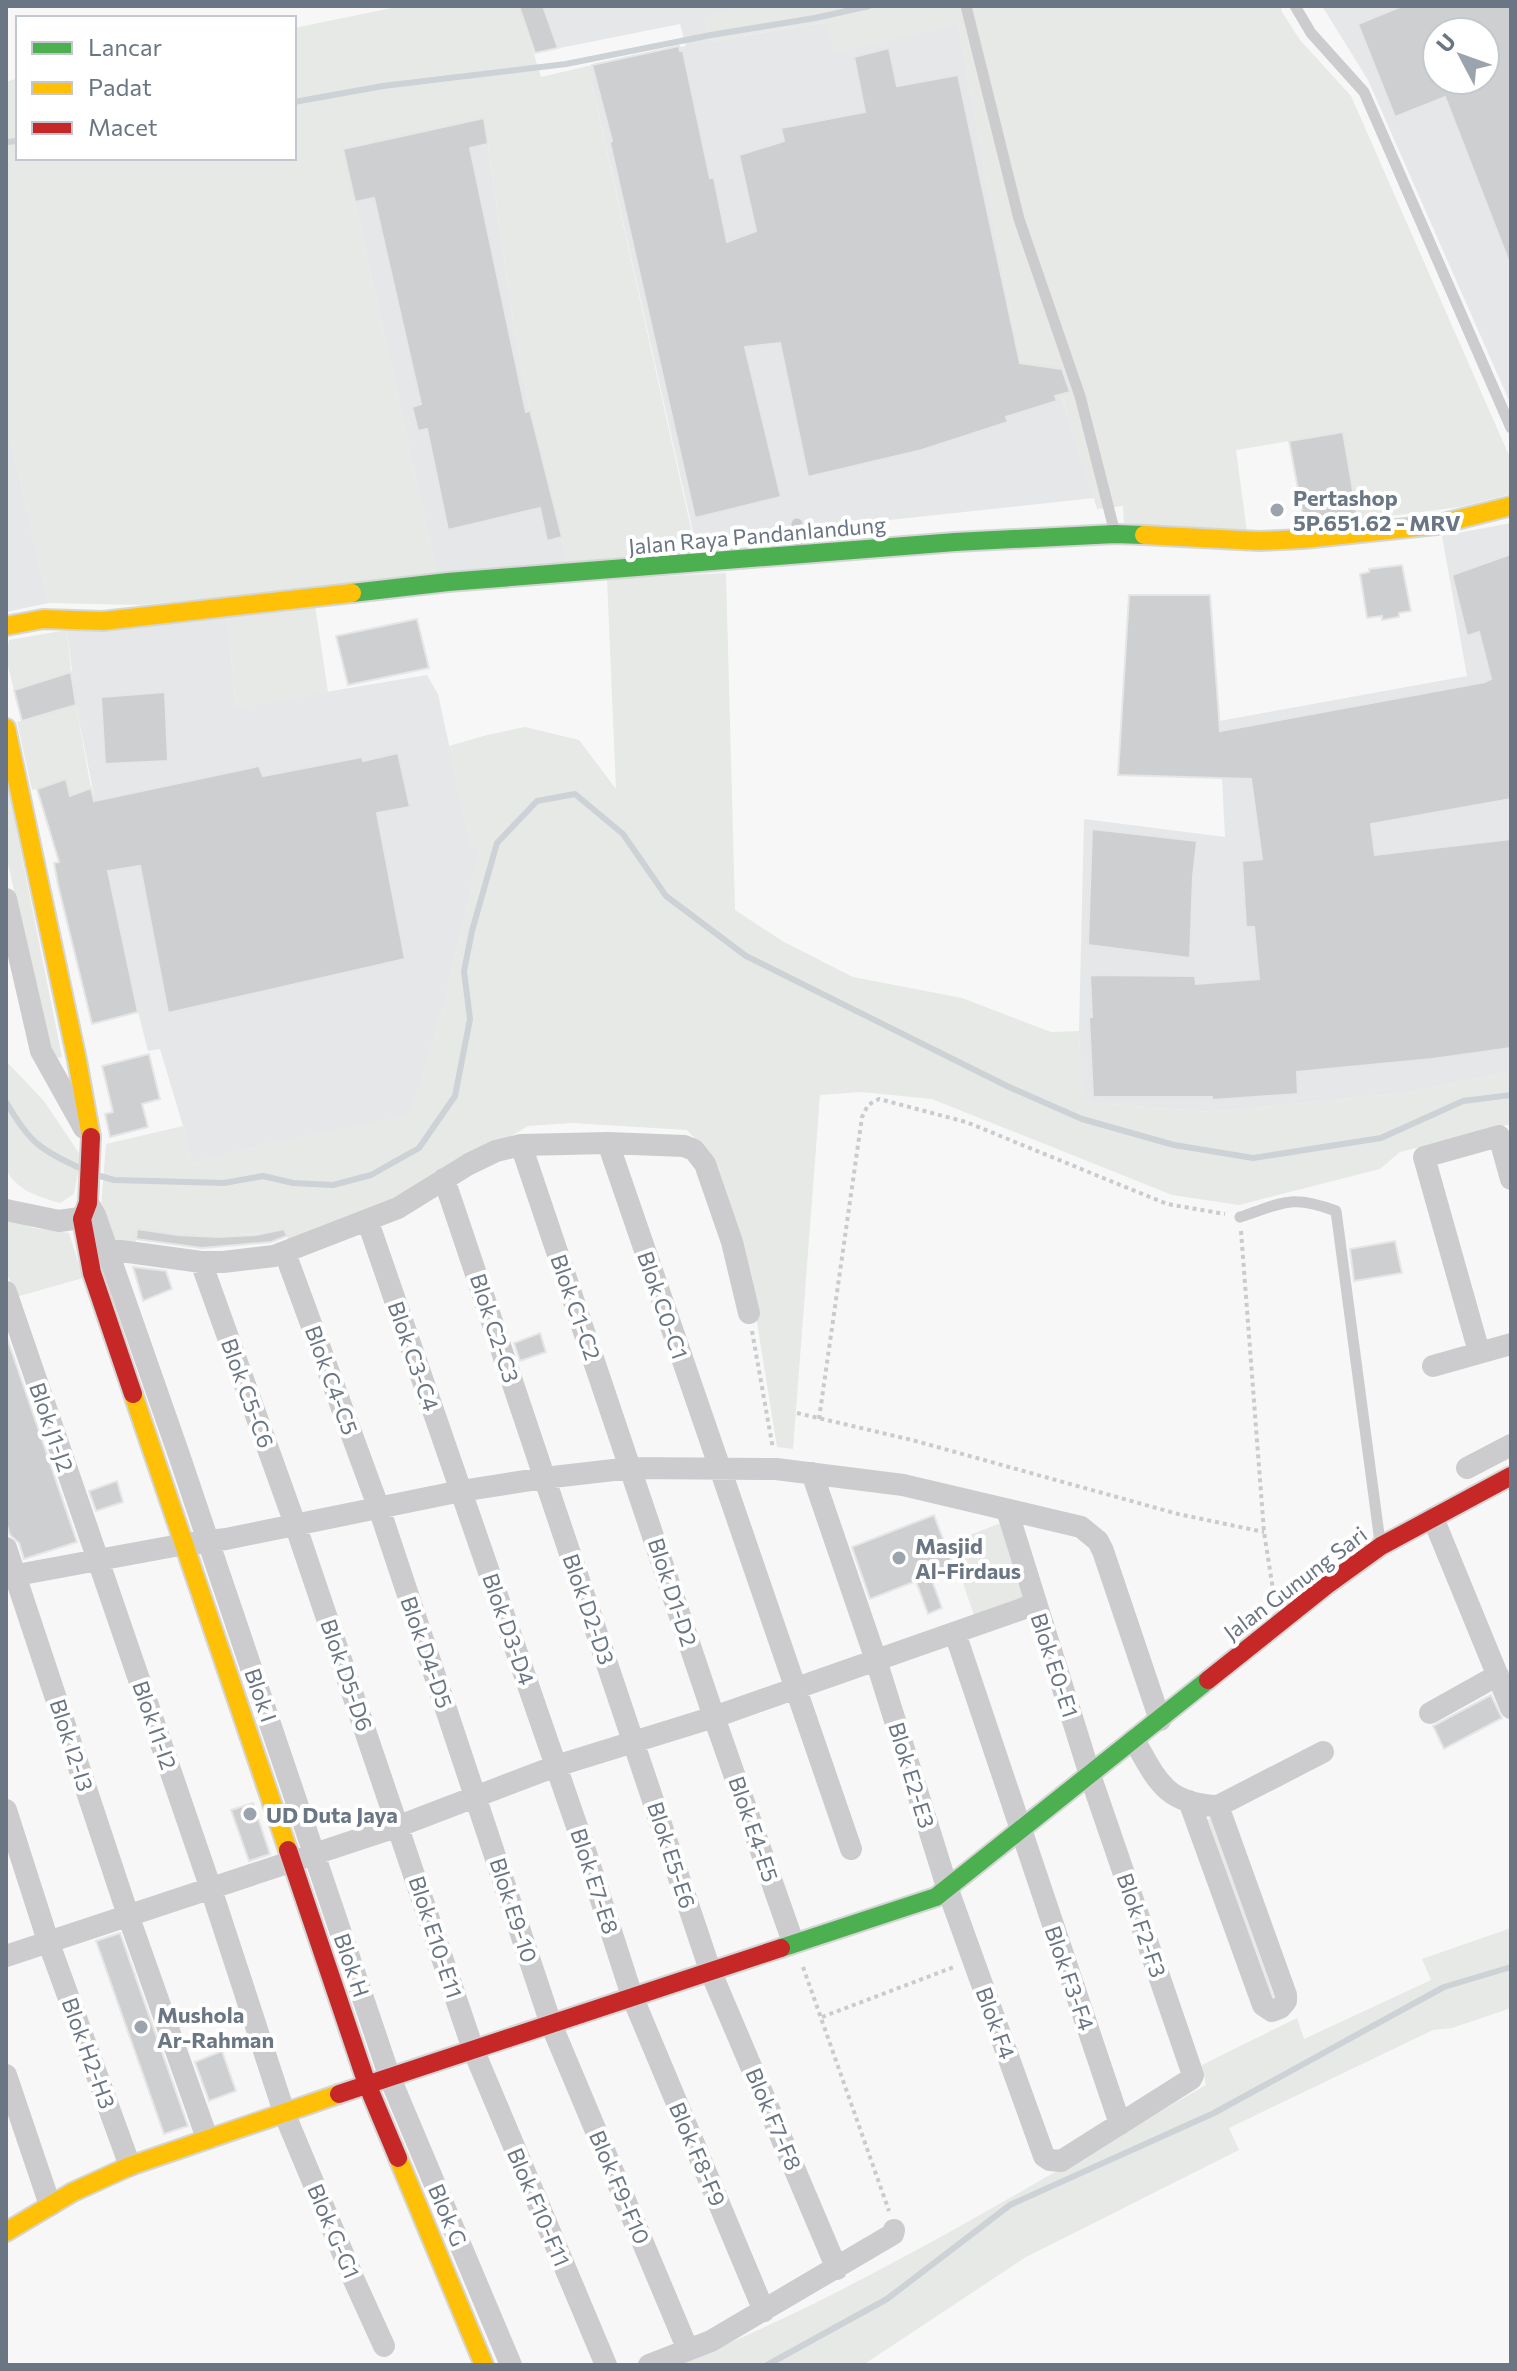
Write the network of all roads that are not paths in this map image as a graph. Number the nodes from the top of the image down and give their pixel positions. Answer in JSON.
{"nodes":[{"id":1,"x":966,"y":6,"type":"edge"},
{"id":2,"x":1295,"y":6,"type":"edge"},
{"id":3,"x":1511,"y":428,"type":"edge"},
{"id":4,"x":1511,"y":506,"type":"edge"},
{"id":5,"x":797,"y":524,"type":"dead end"},
{"id":6,"x":1115,"y":534,"type":"junction"},
{"id":7,"x":802,"y":555,"type":"junction"},
{"id":8,"x":6,"y":626,"type":"edge"},
{"id":9,"x":6,"y":728,"type":"edge"},
{"id":10,"x":6,"y":899,"type":"edge"},
{"id":11,"x":77,"y":1060,"type":"junction"},
{"id":12,"x":49,"y":1067,"type":"junction"},
{"id":13,"x":91,"y":1139,"type":"junction"},
{"id":14,"x":608,"y":1143,"type":"junction"},
{"id":15,"x":521,"y":1145,"type":"junction"},
{"id":16,"x":444,"y":1179,"type":"junction"},
{"id":17,"x":1511,"y":1179,"type":"edge"},
{"id":18,"x":88,"y":1208,"type":"junction"},
{"id":19,"x":6,"y":1210,"type":"edge"},
{"id":20,"x":1240,"y":1217,"type":"road end"},
{"id":21,"x":368,"y":1222,"type":"junction"},
{"id":22,"x":106,"y":1249,"type":"junction"},
{"id":23,"x":285,"y":1253,"type":"junction"},
{"id":24,"x":201,"y":1262,"type":"junction"},
{"id":25,"x":6,"y":1292,"type":"edge"},
{"id":26,"x":749,"y":1313,"type":"road end"},
{"id":27,"x":1511,"y":1344,"type":"edge"},
{"id":28,"x":1479,"y":1352,"type":"junction"},
{"id":29,"x":1433,"y":1366,"type":"dead end"},
{"id":30,"x":1511,"y":1445,"type":"edge"},
{"id":31,"x":719,"y":1467,"type":"junction"},
{"id":32,"x":631,"y":1468,"type":"junction"},
{"id":33,"x":1467,"y":1468,"type":"dead end"},
{"id":34,"x":812,"y":1473,"type":"junction"},
{"id":35,"x":1511,"y":1476,"type":"edge"},
{"id":36,"x":544,"y":1478,"type":"junction"},
{"id":37,"x":461,"y":1491,"type":"junction"},
{"id":38,"x":379,"y":1508,"type":"junction"},
{"id":39,"x":1007,"y":1510,"type":"junction"},
{"id":40,"x":1433,"y":1518,"type":"junction"},
{"id":41,"x":295,"y":1524,"type":"junction"},
{"id":42,"x":208,"y":1541,"type":"junction"},
{"id":43,"x":185,"y":1544,"type":"junction"},
{"id":44,"x":1381,"y":1546,"type":"junction"},
{"id":45,"x":6,"y":1548,"type":"edge"},
{"id":46,"x":98,"y":1561,"type":"junction"},
{"id":47,"x":11,"y":1576,"type":"edge"},
{"id":48,"x":1036,"y":1604,"type":"junction"},
{"id":49,"x":955,"y":1633,"type":"junction"},
{"id":50,"x":876,"y":1660,"type":"junction"},
{"id":51,"x":1498,"y":1675,"type":"junction"},
{"id":52,"x":795,"y":1689,"type":"junction"},
{"id":53,"x":1511,"y":1708,"type":"edge"},
{"id":54,"x":1430,"y":1713,"type":"dead end"},
{"id":55,"x":714,"y":1717,"type":"junction"},
{"id":56,"x":1160,"y":1720,"type":"junction"},
{"id":57,"x":633,"y":1740,"type":"junction"},
{"id":58,"x":1134,"y":1740,"type":"junction"},
{"id":59,"x":1323,"y":1752,"type":"dead end"},
{"id":60,"x":556,"y":1766,"type":"junction"},
{"id":61,"x":1090,"y":1775,"type":"junction"},
{"id":62,"x":476,"y":1796,"type":"junction"},
{"id":63,"x":1189,"y":1801,"type":"junction"},
{"id":64,"x":1218,"y":1806,"type":"junction"},
{"id":65,"x":6,"y":1810,"type":"edge"},
{"id":66,"x":399,"y":1826,"type":"junction"},
{"id":67,"x":1019,"y":1831,"type":"junction"},
{"id":68,"x":851,"y":1849,"type":"dead end"},
{"id":69,"x":315,"y":1854,"type":"junction"},
{"id":70,"x":292,"y":1861,"type":"junction"},
{"id":71,"x":211,"y":1889,"type":"junction"},
{"id":72,"x":948,"y":1890,"type":"junction"},
{"id":73,"x":128,"y":1915,"type":"junction"},
{"id":74,"x":48,"y":1941,"type":"junction"},
{"id":75,"x":793,"y":1942,"type":"junction"},
{"id":76,"x":6,"y":1956,"type":"edge"},
{"id":77,"x":710,"y":1970,"type":"junction"},
{"id":78,"x":632,"y":1996,"type":"junction"},
{"id":79,"x":551,"y":2024,"type":"junction"},
{"id":80,"x":473,"y":2049,"type":"junction"},
{"id":81,"x":6,"y":2075,"type":"edge"},
{"id":82,"x":390,"y":2078,"type":"junction"},
{"id":83,"x":367,"y":2084,"type":"junction"},
{"id":84,"x":285,"y":2115,"type":"junction"},
{"id":85,"x":1120,"y":2124,"type":"junction"},
{"id":86,"x":207,"y":2138,"type":"junction"},
{"id":87,"x":130,"y":2166,"type":"junction"},
{"id":88,"x":50,"y":2205,"type":"junction"},
{"id":89,"x":894,"y":2230,"type":"road end"},
{"id":90,"x":6,"y":2232,"type":"edge"},
{"id":91,"x":837,"y":2269,"type":"junction"},
{"id":92,"x":764,"y":2311,"type":"junction"},
{"id":93,"x":384,"y":2346,"type":"dead end"},
{"id":94,"x":688,"y":2350,"type":"junction"},
{"id":95,"x":484,"y":2365,"type":"edge"},
{"id":96,"x":511,"y":2365,"type":"edge"},
{"id":97,"x":606,"y":2365,"type":"edge"},
{"id":98,"x":649,"y":2365,"type":"edge"}],
"edges":[{"from":1,"to":6,"type":"lane"},
{"from":2,"to":3,"type":"lane"},
{"from":4,"to":6,"type":"street","name":"Jalan Raya Pandanlandung"},
{"from":5,"to":7,"type":"lane"},
{"from":6,"to":7,"type":"street","name":"Jalan Raya Pandanlandung"},
{"from":7,"to":8,"type":"street","name":"Jalan Raya Pandanlandung"},
{"from":9,"to":11,"type":"street","name":"Blok I"},
{"from":10,"to":12,"type":"street"},
{"from":11,"to":12,"type":"lane"},
{"from":11,"to":13,"type":"street","name":"Blok I"},
{"from":12,"to":13,"type":"street"},
{"from":13,"to":18,"type":"street","name":"Blok I"},
{"from":14,"to":15,"type":"street"},
{"from":14,"to":26,"type":"street"},
{"from":14,"to":31,"type":"street","name":"Blok C0-C1"},
{"from":15,"to":16,"type":"street"},
{"from":15,"to":32,"type":"street","name":"Blok C1-C2"},
{"from":16,"to":21,"type":"street"},
{"from":16,"to":36,"type":"street","name":"Blok C2-C3"},
{"from":17,"to":28,"type":"street"},
{"from":18,"to":19,"type":"street"},
{"from":18,"to":22,"type":"street"},
{"from":18,"to":43,"type":"street","name":"Blok I"},
{"from":20,"to":44,"type":"lane"},
{"from":21,"to":23,"type":"street"},
{"from":21,"to":37,"type":"street","name":"Blok C3-C4"},
{"from":22,"to":24,"type":"street"},
{"from":22,"to":42,"type":"street"},
{"from":23,"to":24,"type":"street"},
{"from":23,"to":38,"type":"street","name":"Blok C4-C5"},
{"from":24,"to":41,"type":"street","name":"Blok C5-C6"},
{"from":25,"to":46,"type":"street","name":"Blok J1-J2"},
{"from":27,"to":28,"type":"street"},
{"from":28,"to":29,"type":"street"},
{"from":30,"to":33,"type":"street"},
{"from":31,"to":32,"type":"street"},
{"from":31,"to":34,"type":"street"},
{"from":31,"to":52,"type":"street","name":"Blok C0-C1"},
{"from":32,"to":36,"type":"street"},
{"from":32,"to":55,"type":"street","name":"Blok D1-D2"},
{"from":34,"to":39,"type":"street"},
{"from":34,"to":50,"type":"street","name":"Blok E2-E3"},
{"from":35,"to":40,"type":"street","name":"Jalan Gunung Sari"},
{"from":36,"to":37,"type":"street"},
{"from":36,"to":57,"type":"street","name":"Blok D2-D3"},
{"from":37,"to":38,"type":"street"},
{"from":37,"to":60,"type":"street","name":"Blok D3-D4"},
{"from":38,"to":41,"type":"street"},
{"from":38,"to":62,"type":"street","name":"Blok D4-D5"},
{"from":39,"to":48,"type":"street","name":"Blok E0-E1"},
{"from":39,"to":56,"type":"street"},
{"from":40,"to":44,"type":"street","name":"Jalan Gunung Sari"},
{"from":40,"to":51,"type":"street"},
{"from":41,"to":42,"type":"street"},
{"from":41,"to":66,"type":"street","name":"Blok D5-D6"},
{"from":42,"to":43,"type":"street"},
{"from":42,"to":69,"type":"street"},
{"from":43,"to":46,"type":"street"},
{"from":43,"to":70,"type":"street","name":"Blok I"},
{"from":44,"to":56,"type":"street","name":"Jalan Gunung Sari"},
{"from":45,"to":47,"type":"street","name":"Blok I2-I3"},
{"from":46,"to":47,"type":"street"},
{"from":46,"to":71,"type":"street","name":"Blok I1-I2"},
{"from":47,"to":73,"type":"street","name":"Blok I2-I3"},
{"from":48,"to":49,"type":"street"},
{"from":48,"to":61,"type":"street","name":"Blok E0-E1"},
{"from":49,"to":50,"type":"street"},
{"from":49,"to":67,"type":"street","name":"Blok F3-F4"},
{"from":50,"to":52,"type":"street"},
{"from":50,"to":72,"type":"street","name":"Blok E2-E3"},
{"from":51,"to":53,"type":"street"},
{"from":51,"to":54,"type":"street"},
{"from":52,"to":55,"type":"street"},
{"from":52,"to":68,"type":"street","name":"Blok C0-C1"},
{"from":55,"to":57,"type":"street"},
{"from":55,"to":75,"type":"street","name":"Blok E4-E5"},
{"from":56,"to":58,"type":"street","name":"Jalan Gunung Sari"},
{"from":57,"to":60,"type":"street"},
{"from":57,"to":77,"type":"street","name":"Blok E5-E6"},
{"from":58,"to":61,"type":"street","name":"Jalan Gunung Sari"},
{"from":58,"to":63,"type":"street"},
{"from":59,"to":64,"type":"street"},
{"from":60,"to":62,"type":"street"},
{"from":60,"to":78,"type":"street","name":"Blok E7-E8"},
{"from":61,"to":67,"type":"street","name":"Jalan Gunung Sari"},
{"from":61,"to":85,"type":"street","name":"Blok F2-F3"},
{"from":62,"to":66,"type":"street"},
{"from":62,"to":79,"type":"street","name":"Blok E9-10"},
{"from":63,"to":64,"type":"street"},
{"from":63,"to":64,"type":"street"},
{"from":65,"to":74,"type":"street","name":"Blok H2-H3"},
{"from":66,"to":69,"type":"street"},
{"from":66,"to":80,"type":"street","name":"Blok E10-E11"},
{"from":67,"to":72,"type":"street","name":"Jalan Gunung Sari"},
{"from":67,"to":85,"type":"street","name":"Blok F3-F4"},
{"from":69,"to":70,"type":"street"},
{"from":69,"to":82,"type":"street"},
{"from":70,"to":71,"type":"street"},
{"from":70,"to":83,"type":"street","name":"Blok H"},
{"from":71,"to":73,"type":"street"},
{"from":71,"to":84,"type":"street","name":"Blok I1-I2"},
{"from":72,"to":75,"type":"street","name":"Jalan Gunung Sari"},
{"from":72,"to":85,"type":"street","name":"Blok F4"},
{"from":73,"to":74,"type":"street"},
{"from":73,"to":86,"type":"street","name":"Blok I2-I3"},
{"from":74,"to":76,"type":"street"},
{"from":74,"to":87,"type":"street","name":"Blok H2-H3"},
{"from":75,"to":77,"type":"street","name":"Jalan Gunung Sari"},
{"from":77,"to":78,"type":"street","name":"Jalan Gunung Sari"},
{"from":77,"to":91,"type":"street","name":"Blok F7-F8"},
{"from":78,"to":79,"type":"street","name":"Jalan Gunung Sari"},
{"from":78,"to":92,"type":"street","name":"Blok F8-F9"},
{"from":79,"to":80,"type":"street","name":"Jalan Gunung Sari"},
{"from":79,"to":94,"type":"street","name":"Blok F9-F10"},
{"from":80,"to":82,"type":"street","name":"Jalan Gunung Sari"},
{"from":80,"to":97,"type":"street","name":"Blok F10-F11"},
{"from":81,"to":88,"type":"street"},
{"from":82,"to":83,"type":"street","name":"Jalan Gunung Sari"},
{"from":82,"to":96,"type":"street"},
{"from":83,"to":84,"type":"street","name":"Jalan Gunung Sari"},
{"from":83,"to":95,"type":"street","name":"Blok G"},
{"from":84,"to":86,"type":"street","name":"Jalan Gunung Sari"},
{"from":84,"to":93,"type":"street","name":"Blok G-G1"},
{"from":86,"to":87,"type":"street","name":"Jalan Gunung Sari"},
{"from":87,"to":88,"type":"street","name":"Jalan Gunung Sari"},
{"from":88,"to":90,"type":"street","name":"Jalan Gunung Sari"},
{"from":89,"to":91,"type":"street"},
{"from":91,"to":92,"type":"street"},
{"from":92,"to":94,"type":"street"},
{"from":94,"to":98,"type":"street"}]}
